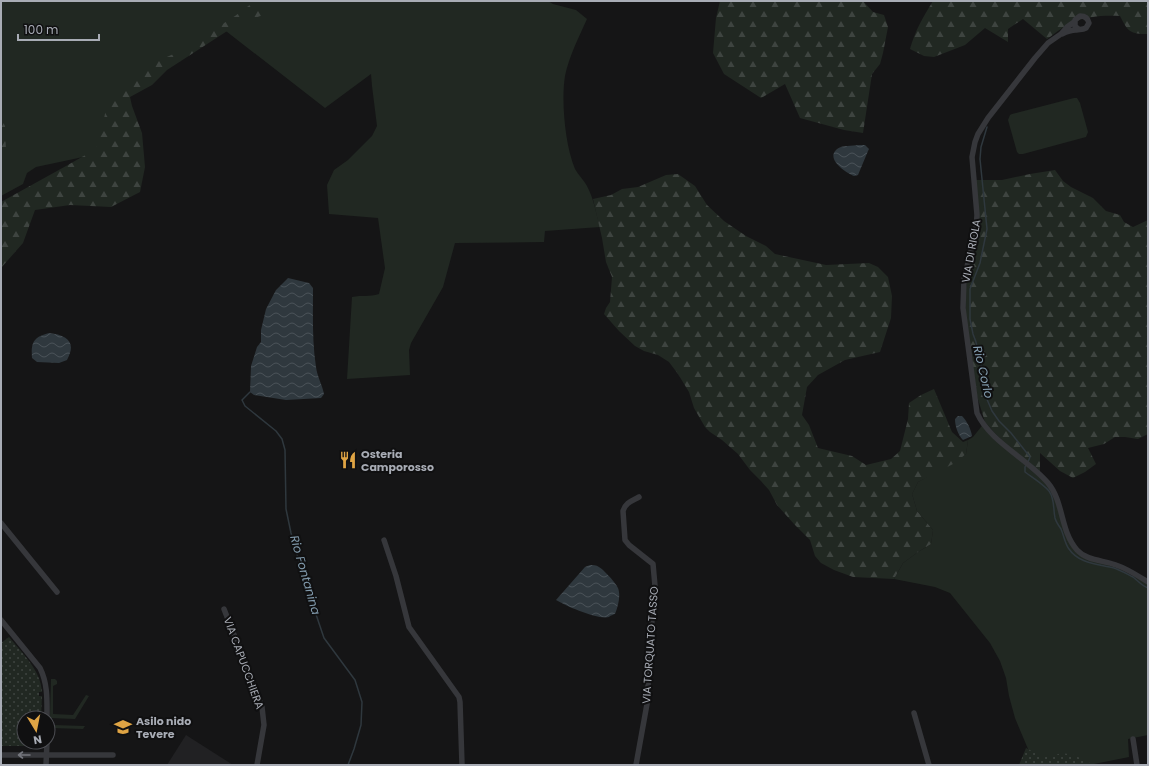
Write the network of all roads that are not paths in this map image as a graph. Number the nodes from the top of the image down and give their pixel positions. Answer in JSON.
{"nodes":[{"id":1,"x":1074,"y":22,"type":"junction"},
{"id":2,"x":1078,"y":29,"type":"junction"},
{"id":3,"x":1061,"y":34,"type":"junction"},
{"id":4,"x":639,"y":497,"type":"dead end"},
{"id":5,"x":1,"y":523,"type":"edge"},
{"id":6,"x":384,"y":540,"type":"dead end"},
{"id":7,"x":1148,"y":582,"type":"edge"},
{"id":8,"x":57,"y":592,"type":"dead end"},
{"id":9,"x":224,"y":609,"type":"dead end"},
{"id":10,"x":1,"y":620,"type":"edge"},
{"id":11,"x":47,"y":710,"type":"edge"},
{"id":12,"x":914,"y":713,"type":"dead end"},
{"id":13,"x":1133,"y":739,"type":"dead end"},
{"id":14,"x":46,"y":750,"type":"edge"},
{"id":15,"x":1,"y":755,"type":"edge"},
{"id":16,"x":46,"y":755,"type":"junction"},
{"id":17,"x":113,"y":755,"type":"dead end"},
{"id":18,"x":46,"y":765,"type":"edge"},
{"id":19,"x":257,"y":765,"type":"edge"},
{"id":20,"x":462,"y":765,"type":"edge"},
{"id":21,"x":636,"y":765,"type":"edge"},
{"id":22,"x":929,"y":765,"type":"edge"},
{"id":23,"x":1137,"y":765,"type":"edge"}],
"edges":[{"from":1,"to":2,"type":"street"},
{"from":1,"to":2,"type":"street"},
{"from":1,"to":3,"type":"street","name":"VIA DI RIOLA"},
{"from":2,"to":3,"type":"street","name":"VIA DI RIOLA"},
{"from":3,"to":7,"type":"street","name":"VIA DI RIOLA"},
{"from":4,"to":21,"type":"street","name":"VIA TORQUATO TASSO"},
{"from":5,"to":8,"type":"street"},
{"from":6,"to":20,"type":"street"},
{"from":9,"to":19,"type":"street","name":"VIA CAPUCCHIERA"},
{"from":10,"to":11,"type":"street"},
{"from":12,"to":22,"type":"street"},
{"from":13,"to":23,"type":"street"},
{"from":14,"to":16,"type":"street"},
{"from":16,"to":15,"type":"street","one_way":true},
{"from":16,"to":17,"type":"street"},
{"from":16,"to":18,"type":"street"}]}
